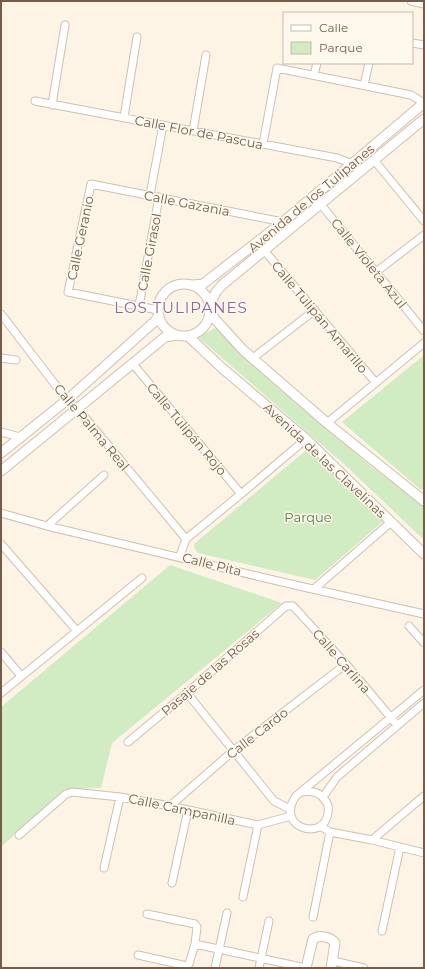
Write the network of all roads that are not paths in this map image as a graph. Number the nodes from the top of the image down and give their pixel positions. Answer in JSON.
{"nodes":[{"id":1,"x":411,"y":1,"type":"edge"},
{"id":2,"x":424,"y":4,"type":"edge"},
{"id":3,"x":66,"y":25,"type":"dead end"},
{"id":4,"x":137,"y":37,"type":"dead end"},
{"id":5,"x":413,"y":43,"type":"edge"},
{"id":6,"x":424,"y":46,"type":"edge"},
{"id":7,"x":206,"y":55,"type":"dead end"},
{"id":8,"x":316,"y":64,"type":"edge"},
{"id":9,"x":369,"y":64,"type":"edge"},
{"id":10,"x":314,"y":75,"type":"junction"},
{"id":11,"x":364,"y":85,"type":"junction"},
{"id":12,"x":35,"y":101,"type":"dead end"},
{"id":13,"x":424,"y":103,"type":"edge"},
{"id":14,"x":52,"y":104,"type":"junction"},
{"id":15,"x":124,"y":117,"type":"junction"},
{"id":16,"x":424,"y":119,"type":"edge"},
{"id":17,"x":163,"y":125,"type":"junction"},
{"id":18,"x":193,"y":131,"type":"junction"},
{"id":19,"x":263,"y":144,"type":"junction"},
{"id":20,"x":374,"y":160,"type":"junction"},
{"id":21,"x":353,"y":164,"type":"junction"},
{"id":22,"x":361,"y":171,"type":"junction"},
{"id":23,"x":91,"y":184,"type":"joint"},
{"id":24,"x":150,"y":195,"type":"junction"},
{"id":25,"x":314,"y":196,"type":"junction"},
{"id":26,"x":159,"y":197,"type":"junction"},
{"id":27,"x":320,"y":204,"type":"junction"},
{"id":28,"x":424,"y":221,"type":"edge"},
{"id":29,"x":283,"y":222,"type":"junction"},
{"id":30,"x":424,"y":235,"type":"edge"},
{"id":31,"x":258,"y":242,"type":"junction"},
{"id":32,"x":264,"y":250,"type":"junction"},
{"id":33,"x":376,"y":272,"type":"junction"},
{"id":34,"x":193,"y":285,"type":"junction"},
{"id":35,"x":139,"y":306,"type":"junction"},
{"id":36,"x":211,"y":307,"type":"junction"},
{"id":37,"x":315,"y":310,"type":"junction"},
{"id":38,"x":158,"y":313,"type":"junction"},
{"id":39,"x":1,"y":314,"type":"edge"},
{"id":40,"x":424,"y":331,"type":"edge"},
{"id":41,"x":177,"y":336,"type":"junction"},
{"id":42,"x":188,"y":336,"type":"junction"},
{"id":43,"x":424,"y":343,"type":"edge"},
{"id":44,"x":1,"y":358,"type":"edge"},
{"id":45,"x":253,"y":358,"type":"junction"},
{"id":46,"x":16,"y":360,"type":"dead end"},
{"id":47,"x":133,"y":364,"type":"junction"},
{"id":48,"x":376,"y":383,"type":"junction"},
{"id":49,"x":67,"y":400,"type":"junction"},
{"id":50,"x":78,"y":409,"type":"junction"},
{"id":51,"x":328,"y":424,"type":"junction"},
{"id":52,"x":1,"y":432,"type":"edge"},
{"id":53,"x":20,"y":437,"type":"junction"},
{"id":54,"x":306,"y":439,"type":"junction"},
{"id":55,"x":1,"y":453,"type":"edge"},
{"id":56,"x":1,"y":471,"type":"edge"},
{"id":57,"x":104,"y":475,"type":"dead end"},
{"id":58,"x":241,"y":494,"type":"junction"},
{"id":59,"x":423,"y":498,"type":"edge"},
{"id":60,"x":1,"y":513,"type":"edge"},
{"id":61,"x":391,"y":522,"type":"junction"},
{"id":62,"x":47,"y":526,"type":"junction"},
{"id":63,"x":186,"y":539,"type":"junction"},
{"id":64,"x":1,"y":544,"type":"edge"},
{"id":65,"x":424,"y":554,"type":"edge"},
{"id":66,"x":180,"y":556,"type":"junction"},
{"id":67,"x":142,"y":578,"type":"dead end"},
{"id":68,"x":314,"y":589,"type":"junction"},
{"id":69,"x":293,"y":606,"type":"joint"},
{"id":70,"x":424,"y":614,"type":"edge"},
{"id":71,"x":409,"y":626,"type":"dead end"},
{"id":72,"x":77,"y":631,"type":"junction"},
{"id":73,"x":424,"y":643,"type":"edge"},
{"id":74,"x":1,"y":652,"type":"edge"},
{"id":75,"x":346,"y":664,"type":"junction"},
{"id":76,"x":21,"y":676,"type":"junction"},
{"id":77,"x":424,"y":690,"type":"edge"},
{"id":78,"x":1,"y":693,"type":"edge"},
{"id":79,"x":187,"y":693,"type":"junction"},
{"id":80,"x":424,"y":703,"type":"edge"},
{"id":81,"x":391,"y":717,"type":"junction"},
{"id":82,"x":398,"y":725,"type":"junction"},
{"id":83,"x":128,"y":742,"type":"dead end"},
{"id":84,"x":233,"y":751,"type":"junction"},
{"id":85,"x":302,"y":792,"type":"junction"},
{"id":86,"x":323,"y":796,"type":"junction"},
{"id":87,"x":424,"y":796,"type":"edge"},
{"id":88,"x":120,"y":797,"type":"junction"},
{"id":89,"x":170,"y":806,"type":"junction"},
{"id":90,"x":188,"y":810,"type":"junction"},
{"id":91,"x":290,"y":812,"type":"junction"},
{"id":92,"x":258,"y":825,"type":"junction"},
{"id":93,"x":320,"y":826,"type":"junction"},
{"id":94,"x":330,"y":832,"type":"junction"},
{"id":95,"x":19,"y":835,"type":"dead end"},
{"id":96,"x":372,"y":840,"type":"junction"},
{"id":97,"x":400,"y":847,"type":"junction"},
{"id":98,"x":424,"y":853,"type":"edge"},
{"id":99,"x":104,"y":868,"type":"dead end"},
{"id":100,"x":172,"y":883,"type":"dead end"},
{"id":101,"x":243,"y":897,"type":"dead end"},
{"id":102,"x":147,"y":914,"type":"dead end"},
{"id":103,"x":227,"y":914,"type":"dead end"},
{"id":104,"x":313,"y":917,"type":"dead end"},
{"id":105,"x":269,"y":921,"type":"dead end"},
{"id":106,"x":382,"y":931,"type":"dead end"},
{"id":107,"x":195,"y":944,"type":"junction"},
{"id":108,"x":219,"y":949,"type":"junction"},
{"id":109,"x":138,"y":956,"type":"dead end"},
{"id":110,"x":261,"y":958,"type":"junction"},
{"id":111,"x":332,"y":965,"type":"edge"},
{"id":112,"x":215,"y":968,"type":"edge"},
{"id":113,"x":259,"y":968,"type":"edge"},
{"id":114,"x":306,"y":968,"type":"edge"},
{"id":115,"x":364,"y":968,"type":"edge"}],
"edges":[{"from":1,"to":2,"type":"street"},
{"from":3,"to":14,"type":"street"},
{"from":4,"to":15,"type":"street"},
{"from":5,"to":6,"type":"street"},
{"from":7,"to":18,"type":"street"},
{"from":8,"to":10,"type":"street"},
{"from":9,"to":11,"type":"street"},
{"from":10,"to":11,"type":"street"},
{"from":10,"to":19,"type":"street"},
{"from":11,"to":13,"type":"street"},
{"from":12,"to":14,"type":"street","name":"Calle Flor de Pascua"},
{"from":13,"to":21,"type":"street","name":"Avenida de los Tulipanes"},
{"from":14,"to":15,"type":"street","name":"Calle Flor de Pascua"},
{"from":15,"to":17,"type":"street","name":"Calle Flor de Pascua"},
{"from":16,"to":20,"type":"street","name":"Avenida de los Tulipanes"},
{"from":17,"to":18,"type":"street","name":"Calle Flor de Pascua"},
{"from":17,"to":24,"type":"street"},
{"from":18,"to":19,"type":"street","name":"Calle Flor de Pascua"},
{"from":19,"to":21,"type":"street","name":"Calle Flor de Pascua"},
{"from":20,"to":22,"type":"street","name":"Avenida de los Tulipanes"},
{"from":20,"to":28,"type":"street"},
{"from":21,"to":22,"type":"street","name":"Calle Flor de Pascua"},
{"from":21,"to":25,"type":"street","name":"Avenida de los Tulipanes"},
{"from":22,"to":27,"type":"street","name":"Avenida de los Tulipanes"},
{"from":23,"to":24,"type":"street","name":"Calle Gazania"},
{"from":23,"to":35,"type":"street","name":"Calle Geranio"},
{"from":24,"to":26,"type":"street","name":"Calle Gazania"},
{"from":25,"to":27,"type":"street","name":"Calle Violeta Azul"},
{"from":25,"to":29,"type":"street","name":"Avenida de los Tulipanes"},
{"from":26,"to":29,"type":"street","name":"Calle Gazania"},
{"from":26,"to":35,"type":"street","name":"Calle Girasol"},
{"from":27,"to":32,"type":"street","name":"Avenida de los Tulipanes"},
{"from":27,"to":33,"type":"street","name":"Calle Violeta Azul"},
{"from":29,"to":31,"type":"street","name":"Avenida de los Tulipanes"},
{"from":30,"to":33,"type":"street"},
{"from":31,"to":32,"type":"street","name":"Calle Tulipán Amarillo"},
{"from":31,"to":34,"type":"street","name":"Avenida de los Tulipanes"},
{"from":32,"to":36,"type":"street","name":"Avenida de los Tulipanes"},
{"from":32,"to":37,"type":"street","name":"Calle Tulipán Amarillo"},
{"from":33,"to":40,"type":"street","name":"Calle Violeta Azul"},
{"from":34,"to":36,"type":"street"},
{"from":34,"to":38,"type":"street"},
{"from":35,"to":38,"type":"street"},
{"from":36,"to":42,"type":"street"},
{"from":36,"to":45,"type":"street","name":"Avenida de las Clavelinas"},
{"from":37,"to":45,"type":"street"},
{"from":37,"to":48,"type":"street","name":"Calle Tulipán Amarillo"},
{"from":38,"to":41,"type":"street"},
{"from":38,"to":49,"type":"street"},
{"from":39,"to":49,"type":"street","name":"Calle Palma Real"},
{"from":41,"to":42,"type":"street"},
{"from":41,"to":47,"type":"street"},
{"from":42,"to":54,"type":"street","name":"Avenida de las Clavelinas"},
{"from":43,"to":48,"type":"street"},
{"from":44,"to":46,"type":"street"},
{"from":45,"to":51,"type":"street","name":"Avenida de las Clavelinas"},
{"from":47,"to":50,"type":"street"},
{"from":47,"to":58,"type":"street","name":"Calle Tulipán Rojo"},
{"from":48,"to":51,"type":"street"},
{"from":49,"to":50,"type":"street","name":"Calle Palma Real"},
{"from":49,"to":53,"type":"street"},
{"from":50,"to":56,"type":"street"},
{"from":50,"to":63,"type":"street","name":"Calle Palma Real"},
{"from":51,"to":59,"type":"street","name":"Avenida de las Clavelinas"},
{"from":52,"to":53,"type":"street"},
{"from":53,"to":55,"type":"street"},
{"from":54,"to":58,"type":"street"},
{"from":54,"to":61,"type":"street","name":"Avenida de las Clavelinas"},
{"from":57,"to":62,"type":"street"},
{"from":58,"to":63,"type":"street"},
{"from":60,"to":62,"type":"street","name":"Calle Pita"},
{"from":61,"to":65,"type":"street","name":"Avenida de las Clavelinas"},
{"from":61,"to":68,"type":"street"},
{"from":62,"to":66,"type":"street","name":"Calle Pita"},
{"from":63,"to":66,"type":"street"},
{"from":64,"to":72,"type":"street"},
{"from":66,"to":68,"type":"street","name":"Calle Pita"},
{"from":67,"to":72,"type":"street"},
{"from":68,"to":70,"type":"street","name":"Calle Pita"},
{"from":69,"to":75,"type":"street","name":"Calle Carlina"},
{"from":69,"to":79,"type":"street","name":"Pasaje de las Rosas"},
{"from":71,"to":73,"type":"street"},
{"from":72,"to":76,"type":"street"},
{"from":74,"to":76,"type":"street"},
{"from":75,"to":81,"type":"street","name":"Calle Carlina"},
{"from":75,"to":84,"type":"street","name":"Calle Cardo"},
{"from":76,"to":78,"type":"street"},
{"from":77,"to":81,"type":"street"},
{"from":79,"to":83,"type":"street","name":"Pasaje de las Rosas"},
{"from":79,"to":84,"type":"street"},
{"from":80,"to":82,"type":"street"},
{"from":81,"to":82,"type":"street","name":"Calle Carlina"},
{"from":81,"to":85,"type":"street"},
{"from":82,"to":86,"type":"street"},
{"from":84,"to":89,"type":"street","name":"Calle Cardo"},
{"from":84,"to":91,"type":"street"},
{"from":85,"to":86,"type":"street"},
{"from":85,"to":91,"type":"street"},
{"from":86,"to":93,"type":"street"},
{"from":87,"to":96,"type":"street"},
{"from":88,"to":89,"type":"street","name":"Calle Campanilla"},
{"from":88,"to":95,"type":"street","name":"Calle Campanilla"},
{"from":88,"to":99,"type":"street"},
{"from":89,"to":90,"type":"street","name":"Calle Campanilla"},
{"from":90,"to":92,"type":"street","name":"Calle Campanilla"},
{"from":90,"to":100,"type":"street"},
{"from":91,"to":92,"type":"street","name":"Calle Campanilla"},
{"from":91,"to":93,"type":"street"},
{"from":92,"to":101,"type":"street"},
{"from":93,"to":94,"type":"street"},
{"from":94,"to":96,"type":"street"},
{"from":94,"to":104,"type":"street"},
{"from":96,"to":97,"type":"street"},
{"from":97,"to":98,"type":"street"},
{"from":97,"to":106,"type":"street"},
{"from":102,"to":107,"type":"street"},
{"from":103,"to":108,"type":"street"},
{"from":105,"to":110,"type":"street"},
{"from":107,"to":108,"type":"street"},
{"from":107,"to":109,"type":"street"},
{"from":108,"to":110,"type":"street"},
{"from":108,"to":112,"type":"street"},
{"from":110,"to":113,"type":"street"},
{"from":110,"to":114,"type":"street"},
{"from":111,"to":114,"type":"street"},
{"from":111,"to":115,"type":"street"}]}
